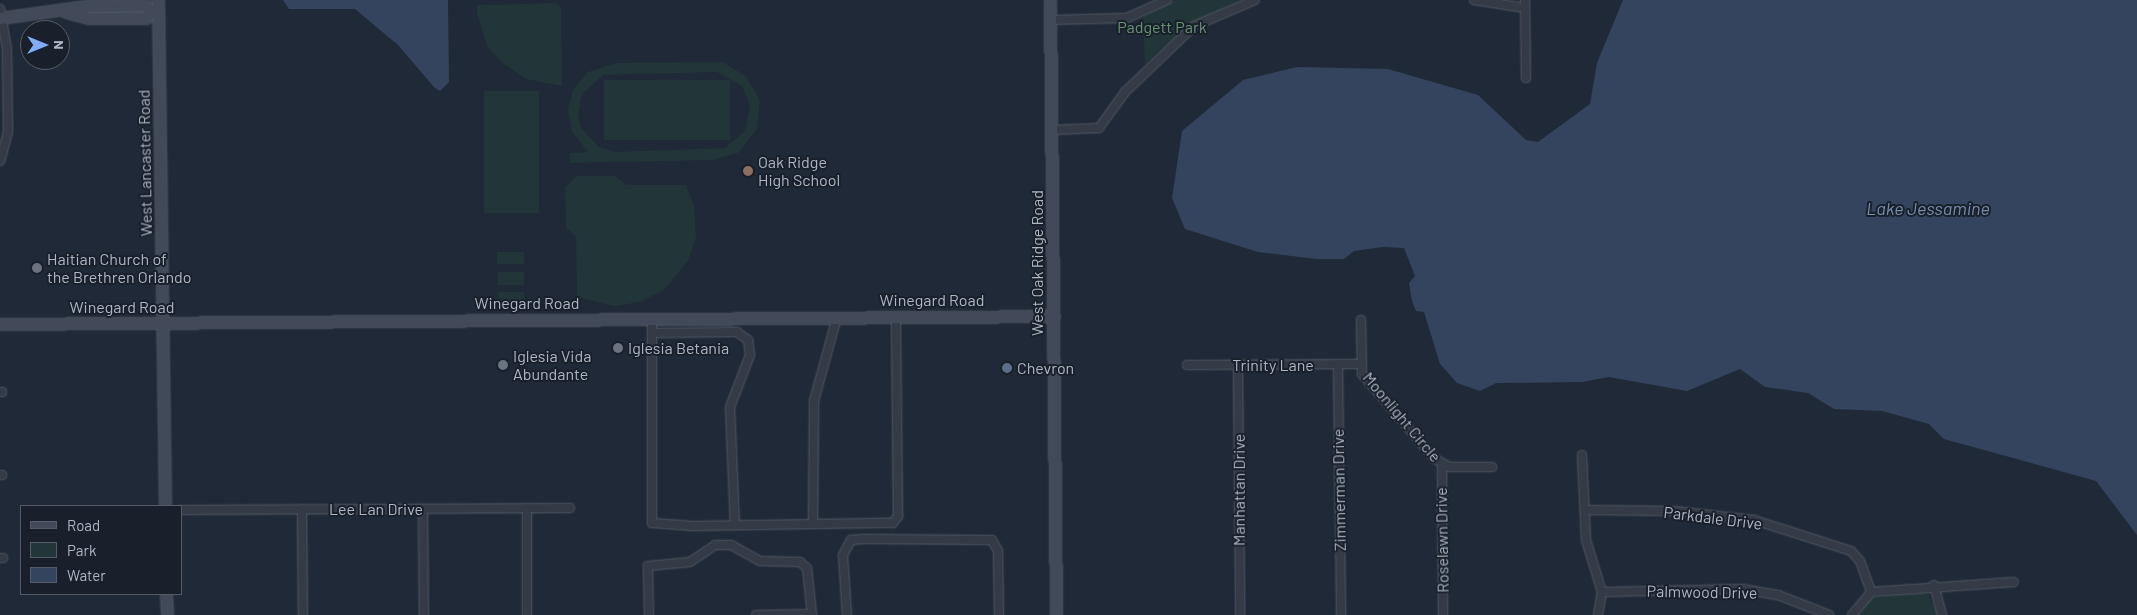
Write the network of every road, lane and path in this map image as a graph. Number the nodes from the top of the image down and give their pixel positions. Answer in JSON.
{"nodes":[{"id":1,"x":1050,"y":0,"type":"edge"},
{"id":2,"x":1167,"y":0,"type":"edge"},
{"id":3,"x":1255,"y":0,"type":"edge"},
{"id":4,"x":1474,"y":0,"type":"edge"},
{"id":5,"x":1525,"y":4,"type":"edge"},
{"id":6,"x":156,"y":8,"type":"edge"},
{"id":7,"x":1,"y":15,"type":"edge"},
{"id":8,"x":1050,"y":20,"type":"junction"},
{"id":9,"x":1526,"y":78,"type":"dead end"},
{"id":10,"x":1052,"y":130,"type":"junction"},
{"id":11,"x":0,"y":161,"type":"edge"},
{"id":12,"x":1054,"y":316,"type":"junction"},
{"id":13,"x":837,"y":317,"type":"junction"},
{"id":14,"x":896,"y":317,"type":"junction"},
{"id":15,"x":652,"y":318,"type":"junction"},
{"id":16,"x":1360,"y":320,"type":"dead end"},
{"id":17,"x":164,"y":322,"type":"junction"},
{"id":18,"x":0,"y":324,"type":"edge"},
{"id":19,"x":652,"y":333,"type":"junction"},
{"id":20,"x":1338,"y":364,"type":"junction"},
{"id":21,"x":1359,"y":364,"type":"junction"},
{"id":22,"x":1187,"y":365,"type":"dead end"},
{"id":23,"x":1238,"y":365,"type":"junction"},
{"id":24,"x":1582,"y":454,"type":"dead end"},
{"id":25,"x":1442,"y":465,"type":"junction"},
{"id":26,"x":1492,"y":467,"type":"dead end"},
{"id":27,"x":165,"y":505,"type":"edge"},
{"id":28,"x":423,"y":508,"type":"junction"},
{"id":29,"x":527,"y":508,"type":"junction"},
{"id":30,"x":570,"y":508,"type":"dead end"},
{"id":31,"x":302,"y":509,"type":"junction"},
{"id":32,"x":182,"y":510,"type":"edge"},
{"id":33,"x":1585,"y":510,"type":"junction"},
{"id":34,"x":813,"y":524,"type":"junction"},
{"id":35,"x":735,"y":525,"type":"junction"},
{"id":36,"x":2014,"y":582,"type":"dead end"},
{"id":37,"x":1934,"y":585,"type":"junction"},
{"id":38,"x":1602,"y":592,"type":"junction"},
{"id":39,"x":1871,"y":592,"type":"junction"},
{"id":40,"x":166,"y":595,"type":"edge"},
{"id":41,"x":166,"y":615,"type":"edge"},
{"id":42,"x":303,"y":615,"type":"edge"},
{"id":43,"x":424,"y":615,"type":"edge"},
{"id":44,"x":528,"y":615,"type":"edge"},
{"id":45,"x":649,"y":615,"type":"edge"},
{"id":46,"x":756,"y":615,"type":"edge"},
{"id":47,"x":812,"y":615,"type":"edge"},
{"id":48,"x":847,"y":615,"type":"edge"},
{"id":49,"x":999,"y":615,"type":"edge"},
{"id":50,"x":1056,"y":615,"type":"edge"},
{"id":51,"x":1240,"y":615,"type":"edge"},
{"id":52,"x":1341,"y":615,"type":"edge"},
{"id":53,"x":1443,"y":615,"type":"edge"},
{"id":54,"x":1598,"y":615,"type":"edge"},
{"id":55,"x":1829,"y":615,"type":"edge"},
{"id":56,"x":1852,"y":615,"type":"edge"},
{"id":57,"x":1942,"y":615,"type":"edge"}],
"edges":[{"from":1,"to":8,"type":"street","name":"West Oak Ridge Road"},
{"from":2,"to":8,"type":"street"},
{"from":3,"to":10,"type":"street"},
{"from":4,"to":5,"type":"street"},
{"from":5,"to":9,"type":"street"},
{"from":6,"to":7,"type":"street"},
{"from":6,"to":17,"type":"street","name":"West Lancaster Road"},
{"from":7,"to":11,"type":"street"},
{"from":8,"to":10,"type":"street","name":"West Oak Ridge Road"},
{"from":10,"to":12,"type":"street","name":"West Oak Ridge Road"},
{"from":12,"to":14,"type":"street","name":"Winegard Road"},
{"from":12,"to":50,"type":"street","name":"West Oak Ridge Road"},
{"from":13,"to":14,"type":"street","name":"Winegard Road"},
{"from":13,"to":15,"type":"street","name":"Winegard Road"},
{"from":13,"to":34,"type":"street"},
{"from":14,"to":34,"type":"street"},
{"from":15,"to":17,"type":"street","name":"Winegard Road"},
{"from":15,"to":19,"type":"street"},
{"from":16,"to":21,"type":"street","name":"Moonlight Circle"},
{"from":17,"to":18,"type":"street","name":"Winegard Road"},
{"from":17,"to":27,"type":"street","name":"West Lancaster Road"},
{"from":19,"to":35,"type":"street"},
{"from":19,"to":35,"type":"street"},
{"from":20,"to":21,"type":"street","name":"Trinity Lane"},
{"from":20,"to":23,"type":"street","name":"Trinity Lane"},
{"from":20,"to":52,"type":"street","name":"Zimmerman Drive"},
{"from":21,"to":25,"type":"street","name":"Moonlight Circle"},
{"from":22,"to":23,"type":"street","name":"Trinity Lane"},
{"from":23,"to":51,"type":"street","name":"Manhattan Drive"},
{"from":24,"to":33,"type":"street"},
{"from":25,"to":26,"type":"street","name":"Moonlight Circle"},
{"from":25,"to":53,"type":"street","name":"Roselawn Drive"},
{"from":28,"to":29,"type":"street","name":"Lee Lan Drive"},
{"from":28,"to":31,"type":"street","name":"Lee Lan Drive"},
{"from":28,"to":43,"type":"street"},
{"from":29,"to":30,"type":"street","name":"Lee Lan Drive"},
{"from":29,"to":44,"type":"street"},
{"from":31,"to":32,"type":"street","name":"Lee Lan Drive"},
{"from":31,"to":42,"type":"street"},
{"from":33,"to":38,"type":"street"},
{"from":33,"to":39,"type":"street","name":"Parkdale Drive"},
{"from":34,"to":35,"type":"street"},
{"from":36,"to":37,"type":"street"},
{"from":37,"to":39,"type":"street"},
{"from":37,"to":57,"type":"street"},
{"from":38,"to":54,"type":"street"},
{"from":38,"to":55,"type":"street","name":"Palmwood Drive"},
{"from":39,"to":56,"type":"street"},
{"from":40,"to":41,"type":"street"},
{"from":45,"to":47,"type":"street"},
{"from":46,"to":47,"type":"street"},
{"from":48,"to":49,"type":"street"}]}
